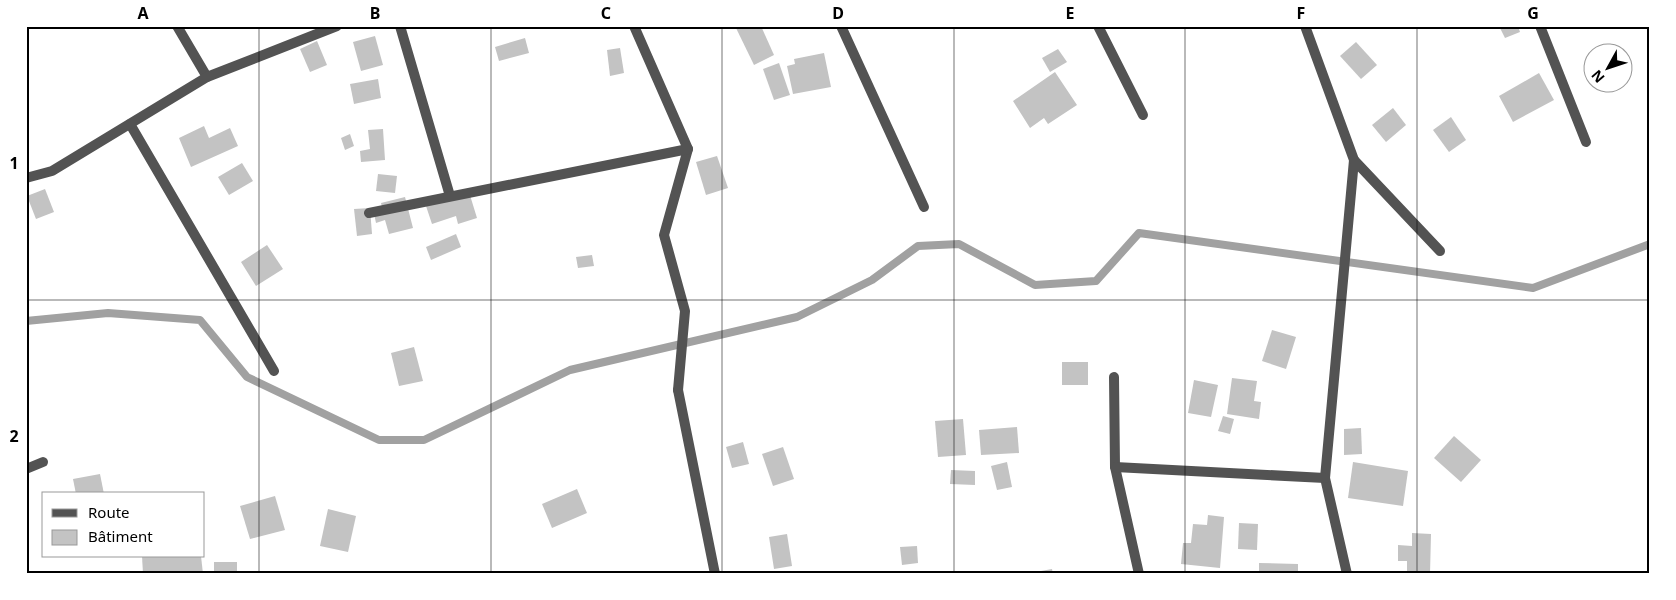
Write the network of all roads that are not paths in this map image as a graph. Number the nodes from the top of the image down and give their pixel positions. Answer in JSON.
{"nodes":[{"id":1,"x":177,"y":26,"type":"edge"},
{"id":2,"x":337,"y":26,"type":"edge"},
{"id":3,"x":400,"y":26,"type":"edge"},
{"id":4,"x":634,"y":26,"type":"edge"},
{"id":5,"x":841,"y":26,"type":"edge"},
{"id":6,"x":1098,"y":26,"type":"edge"},
{"id":7,"x":1305,"y":26,"type":"edge"},
{"id":8,"x":1540,"y":26,"type":"edge"},
{"id":9,"x":207,"y":77,"type":"junction"},
{"id":10,"x":1142,"y":115,"type":"dead end"},
{"id":11,"x":130,"y":124,"type":"junction"},
{"id":12,"x":1586,"y":142,"type":"dead end"},
{"id":13,"x":688,"y":149,"type":"junction"},
{"id":14,"x":1354,"y":160,"type":"junction"},
{"id":15,"x":26,"y":178,"type":"edge"},
{"id":16,"x":450,"y":196,"type":"junction"},
{"id":17,"x":924,"y":207,"type":"dead end"},
{"id":18,"x":369,"y":213,"type":"dead end"},
{"id":19,"x":1440,"y":251,"type":"dead end"},
{"id":20,"x":274,"y":371,"type":"dead end"},
{"id":21,"x":1114,"y":377,"type":"dead end"},
{"id":22,"x":43,"y":462,"type":"dead end"},
{"id":23,"x":1115,"y":467,"type":"junction"},
{"id":24,"x":26,"y":469,"type":"edge"},
{"id":25,"x":1325,"y":478,"type":"junction"},
{"id":26,"x":715,"y":574,"type":"edge"},
{"id":27,"x":1139,"y":574,"type":"edge"},
{"id":28,"x":1347,"y":574,"type":"edge"}],
"edges":[{"from":1,"to":9,"type":"street"},
{"from":2,"to":9,"type":"street"},
{"from":3,"to":16,"type":"street"},
{"from":4,"to":13,"type":"street"},
{"from":5,"to":17,"type":"street"},
{"from":6,"to":10,"type":"street"},
{"from":7,"to":14,"type":"street"},
{"from":8,"to":12,"type":"street"},
{"from":9,"to":11,"type":"street"},
{"from":11,"to":15,"type":"street"},
{"from":11,"to":20,"type":"street"},
{"from":13,"to":16,"type":"street"},
{"from":13,"to":26,"type":"street"},
{"from":14,"to":19,"type":"street"},
{"from":14,"to":25,"type":"street"},
{"from":16,"to":18,"type":"street"},
{"from":21,"to":23,"type":"street"},
{"from":22,"to":24,"type":"street"},
{"from":23,"to":25,"type":"street"},
{"from":23,"to":27,"type":"street"},
{"from":25,"to":28,"type":"street"}]}
